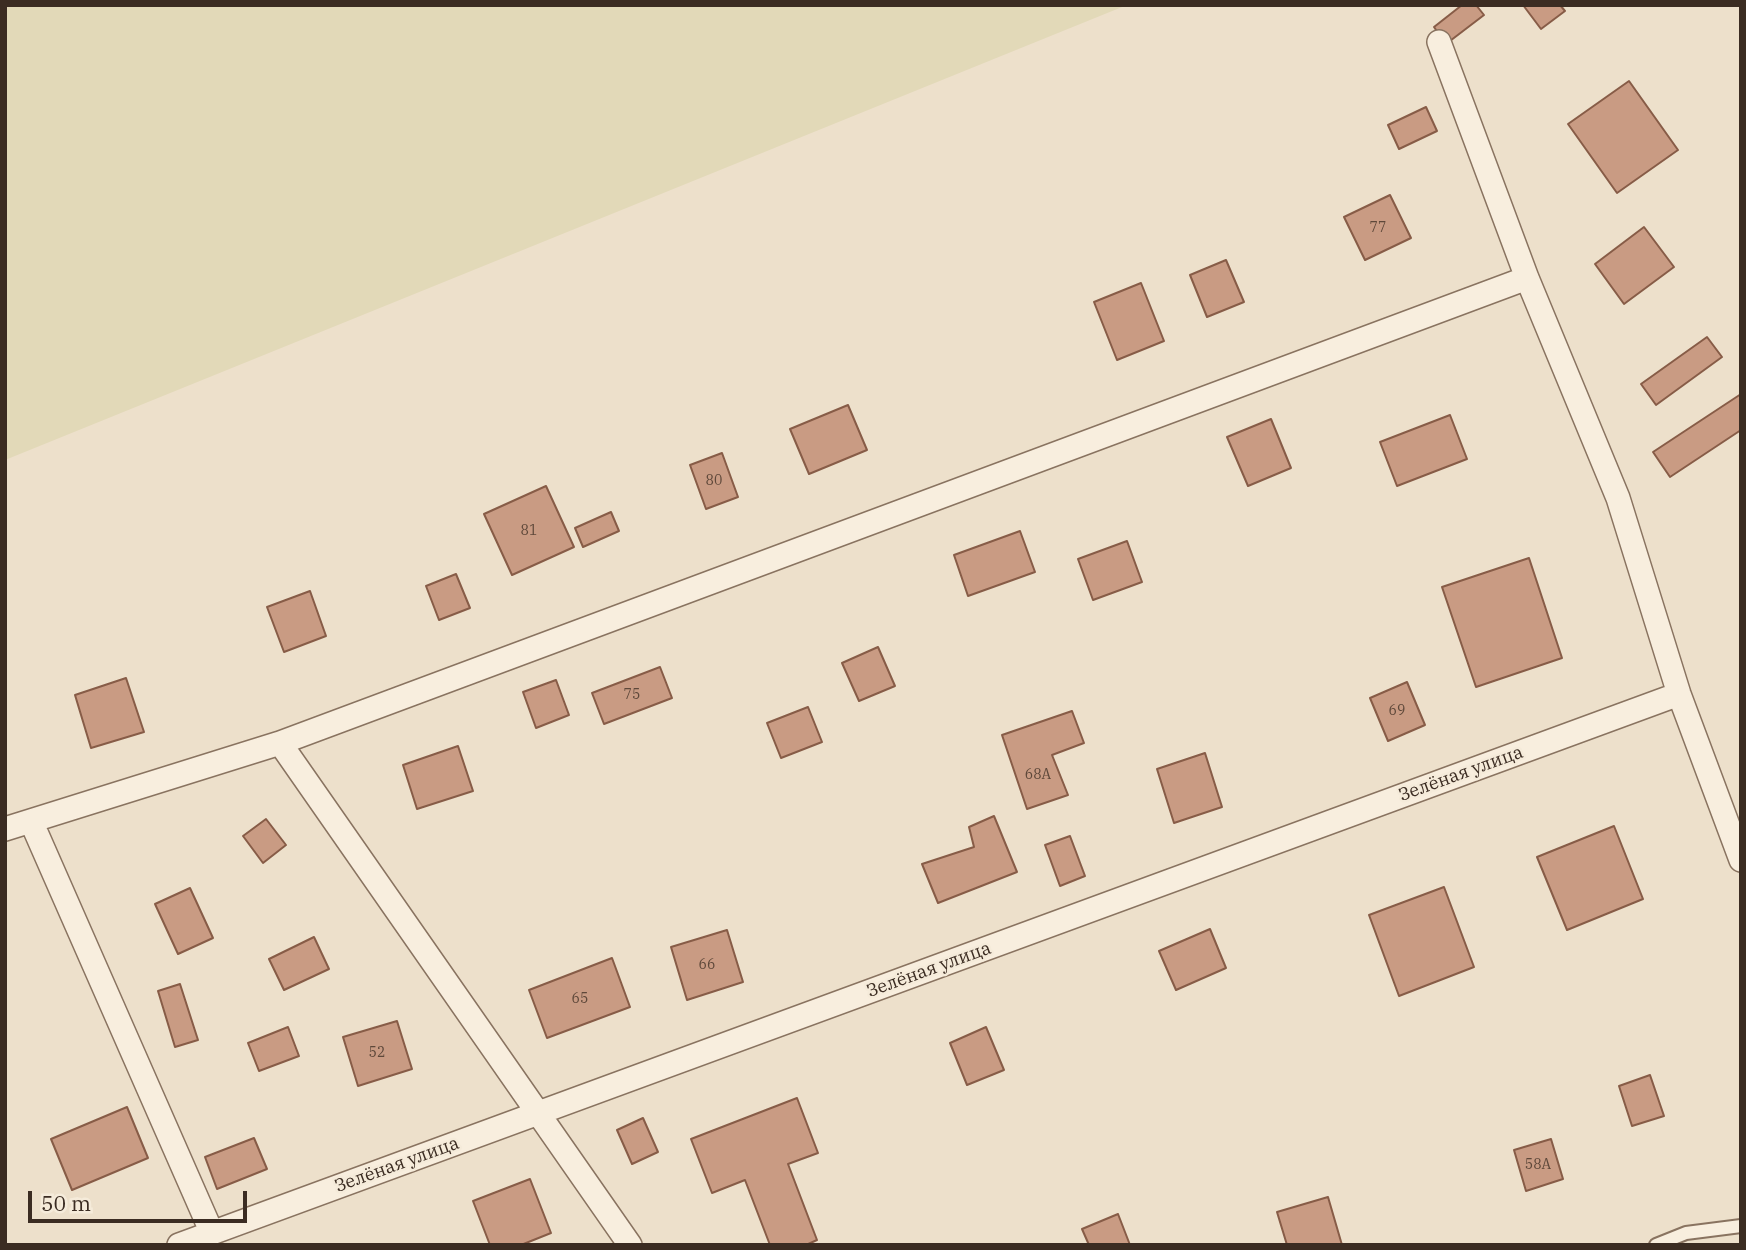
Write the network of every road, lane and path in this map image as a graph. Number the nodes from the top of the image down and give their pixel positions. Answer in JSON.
{"nodes":[{"id":1,"x":1439,"y":43,"type":"dead end"},
{"id":2,"x":1527,"y":278,"type":"junction"},
{"id":3,"x":1679,"y":694,"type":"junction"},
{"id":4,"x":280,"y":743,"type":"junction"},
{"id":5,"x":32,"y":821,"type":"junction"},
{"id":6,"x":5,"y":829,"type":"edge"},
{"id":7,"x":1741,"y":860,"type":"edge"},
{"id":8,"x":538,"y":1113,"type":"junction"},
{"id":9,"x":1741,"y":1227,"type":"edge"},
{"id":10,"x":212,"y":1233,"type":"junction"},
{"id":11,"x":179,"y":1245,"type":"edge"},
{"id":12,"x":630,"y":1245,"type":"edge"},
{"id":13,"x":1656,"y":1245,"type":"edge"}],
"edges":[{"from":1,"to":2,"type":"street"},
{"from":2,"to":3,"type":"street"},
{"from":2,"to":4,"type":"street"},
{"from":3,"to":7,"type":"street"},
{"from":3,"to":8,"type":"street","name":"Зелёная улица"},
{"from":4,"to":5,"type":"street"},
{"from":4,"to":8,"type":"street"},
{"from":5,"to":6,"type":"street"},
{"from":5,"to":10,"type":"street"},
{"from":8,"to":10,"type":"street","name":"Зелёная улица"},
{"from":8,"to":12,"type":"street"},
{"from":9,"to":13,"type":"lane"},
{"from":10,"to":11,"type":"street","name":"Зелёная улица"}]}
